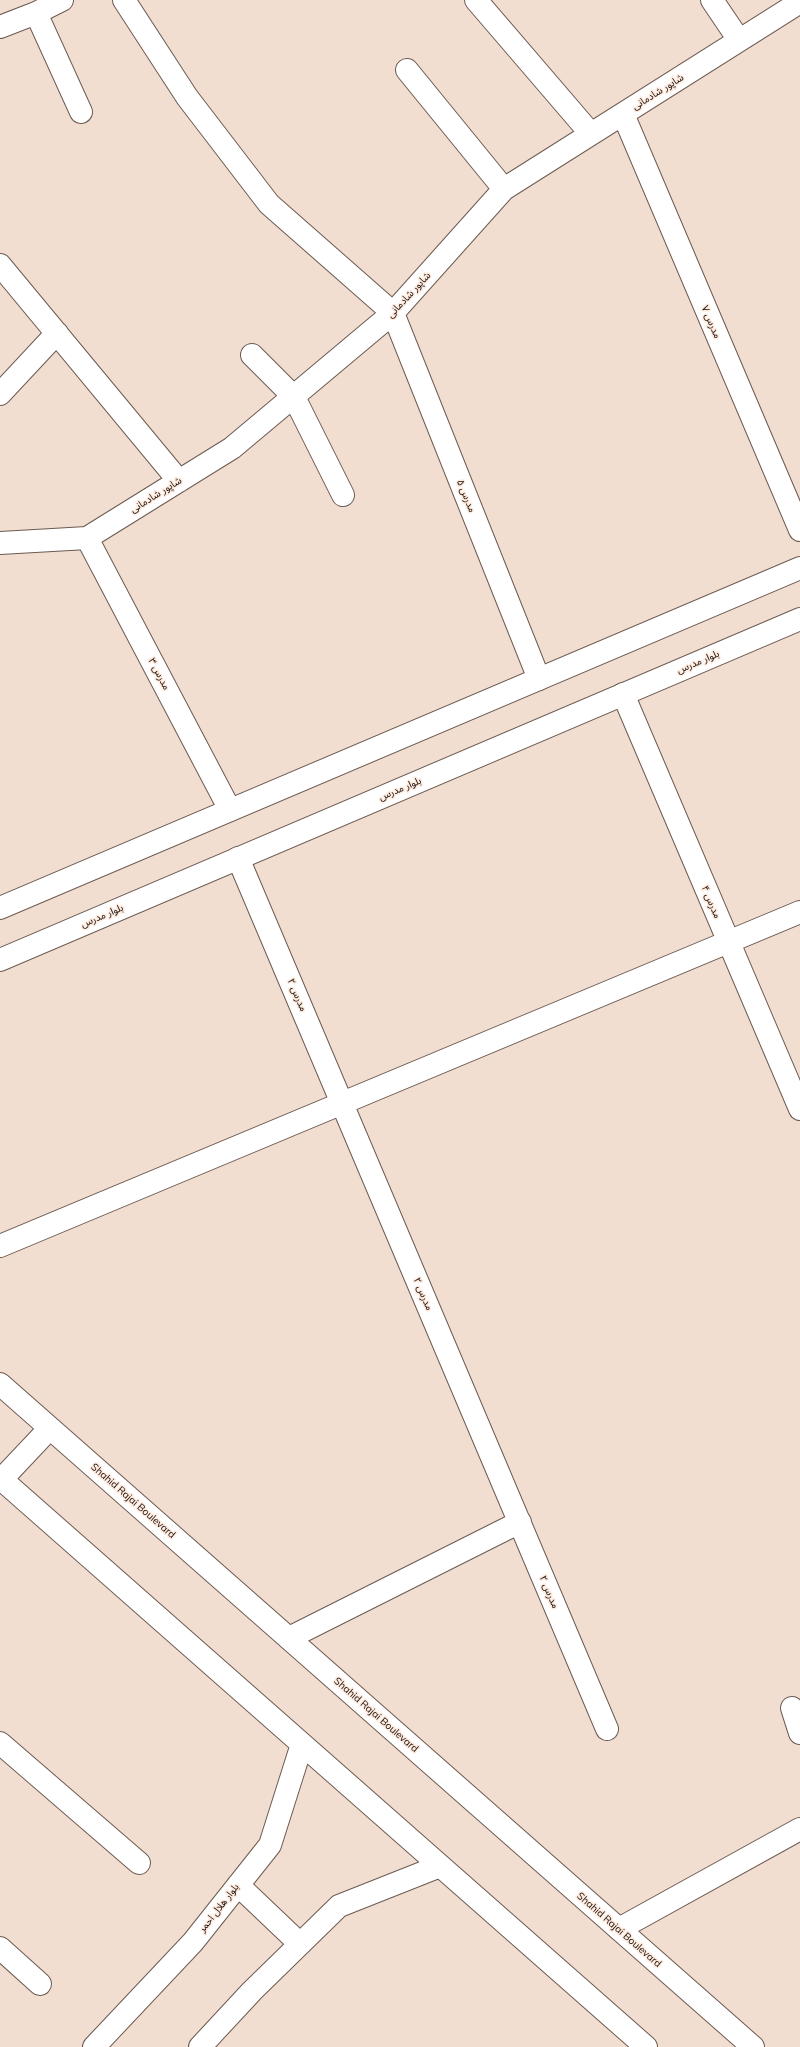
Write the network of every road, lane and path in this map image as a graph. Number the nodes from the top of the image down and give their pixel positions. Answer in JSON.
{"nodes":[{"id":1,"x":62,"y":0,"type":"edge"},
{"id":2,"x":124,"y":0,"type":"edge"},
{"id":3,"x":476,"y":0,"type":"edge"},
{"id":4,"x":712,"y":0,"type":"edge"},
{"id":5,"x":800,"y":2,"type":"edge"},
{"id":6,"x":36,"y":13,"type":"junction"},
{"id":7,"x":0,"y":27,"type":"edge"},
{"id":8,"x":739,"y":40,"type":"junction"},
{"id":9,"x":407,"y":70,"type":"dead end"},
{"id":10,"x":81,"y":112,"type":"dead end"},
{"id":11,"x":623,"y":114,"type":"junction"},
{"id":12,"x":591,"y":134,"type":"junction"},
{"id":13,"x":504,"y":190,"type":"junction"},
{"id":14,"x":0,"y":265,"type":"edge"},
{"id":15,"x":393,"y":313,"type":"junction"},
{"id":16,"x":57,"y":333,"type":"junction"},
{"id":17,"x":252,"y":355,"type":"dead end"},
{"id":18,"x":0,"y":394,"type":"edge"},
{"id":19,"x":294,"y":397,"type":"junction"},
{"id":20,"x":179,"y":481,"type":"junction"},
{"id":21,"x":344,"y":495,"type":"dead end"},
{"id":22,"x":800,"y":530,"type":"edge"},
{"id":23,"x":87,"y":538,"type":"junction"},
{"id":24,"x":0,"y":543,"type":"edge"},
{"id":25,"x":800,"y":568,"type":"edge"},
{"id":26,"x":800,"y":619,"type":"edge"},
{"id":27,"x":539,"y":679,"type":"junction"},
{"id":28,"x":623,"y":694,"type":"junction"},
{"id":29,"x":230,"y":810,"type":"junction"},
{"id":30,"x":238,"y":858,"type":"junction"},
{"id":31,"x":0,"y":908,"type":"edge"},
{"id":32,"x":800,"y":912,"type":"edge"},
{"id":33,"x":728,"y":942,"type":"junction"},
{"id":34,"x":0,"y":960,"type":"edge"},
{"id":35,"x":342,"y":1103,"type":"junction"},
{"id":36,"x":800,"y":1109,"type":"edge"},
{"id":37,"x":0,"y":1246,"type":"edge"},
{"id":38,"x":0,"y":1384,"type":"edge"},
{"id":39,"x":50,"y":1428,"type":"junction"},
{"id":40,"x":0,"y":1479,"type":"edge"},
{"id":41,"x":520,"y":1522,"type":"junction"},
{"id":42,"x":289,"y":1638,"type":"junction"},
{"id":43,"x":792,"y":1708,"type":"dead end"},
{"id":44,"x":607,"y":1729,"type":"dead end"},
{"id":45,"x":800,"y":1733,"type":"edge"},
{"id":46,"x":0,"y":1743,"type":"edge"},
{"id":47,"x":302,"y":1744,"type":"junction"},
{"id":48,"x":800,"y":1829,"type":"edge"},
{"id":49,"x":139,"y":1863,"type":"dead end"},
{"id":50,"x":440,"y":1866,"type":"junction"},
{"id":51,"x":238,"y":1884,"type":"junction"},
{"id":52,"x":619,"y":1929,"type":"junction"},
{"id":53,"x":300,"y":1944,"type":"junction"},
{"id":54,"x":0,"y":1948,"type":"edge"},
{"id":55,"x":40,"y":1984,"type":"dead end"},
{"id":56,"x":94,"y":2047,"type":"edge"},
{"id":57,"x":200,"y":2047,"type":"edge"},
{"id":58,"x":646,"y":2047,"type":"edge"},
{"id":59,"x":753,"y":2047,"type":"edge"}],
"edges":[{"from":1,"to":6,"type":"street"},
{"from":2,"to":15,"type":"street"},
{"from":3,"to":12,"type":"street"},
{"from":4,"to":8,"type":"street"},
{"from":5,"to":8,"type":"street","name":"شاپور شادمانی"},
{"from":6,"to":7,"type":"street"},
{"from":6,"to":10,"type":"street"},
{"from":8,"to":11,"type":"street","name":"شاپور شادمانی"},
{"from":9,"to":13,"type":"street"},
{"from":11,"to":12,"type":"street","name":"شاپور شادمانی"},
{"from":11,"to":22,"type":"street","name":"مدرس ۷"},
{"from":12,"to":13,"type":"street","name":"شاپور شادمانی"},
{"from":13,"to":15,"type":"street","name":"شاپور شادمانی"},
{"from":14,"to":16,"type":"street"},
{"from":15,"to":19,"type":"street","name":"شاپور شادمانی"},
{"from":15,"to":27,"type":"street","name":"مدرس ۵"},
{"from":16,"to":18,"type":"street"},
{"from":16,"to":20,"type":"street"},
{"from":17,"to":19,"type":"street"},
{"from":19,"to":20,"type":"street","name":"شاپور شادمانی"},
{"from":19,"to":21,"type":"street"},
{"from":20,"to":23,"type":"street","name":"شاپور شادمانی"},
{"from":23,"to":24,"type":"street","name":"شاپور شادمانی"},
{"from":23,"to":29,"type":"street","name":"مدرس ۳"},
{"from":25,"to":27,"type":"street"},
{"from":26,"to":28,"type":"street","name":"بلوار مدرس"},
{"from":27,"to":29,"type":"street"},
{"from":28,"to":30,"type":"street","name":"بلوار مدرس"},
{"from":28,"to":33,"type":"street","name":"مدرس ۴"},
{"from":29,"to":31,"type":"street"},
{"from":30,"to":34,"type":"street","name":"بلوار مدرس"},
{"from":30,"to":35,"type":"street","name":"مدرس ۲"},
{"from":32,"to":33,"type":"street"},
{"from":33,"to":35,"type":"street"},
{"from":33,"to":36,"type":"street","name":"مدرس ۴"},
{"from":35,"to":37,"type":"street"},
{"from":35,"to":41,"type":"street","name":"مدرس ۲"},
{"from":38,"to":39,"type":"street","name":"Shahid Rajai Boulevard"},
{"from":39,"to":40,"type":"street"},
{"from":39,"to":42,"type":"street","name":"Shahid Rajai Boulevard"},
{"from":40,"to":47,"type":"street"},
{"from":41,"to":42,"type":"street"},
{"from":41,"to":44,"type":"street","name":"مدرس ۲"},
{"from":42,"to":52,"type":"street","name":"Shahid Rajai Boulevard"},
{"from":43,"to":45,"type":"street"},
{"from":46,"to":49,"type":"street"},
{"from":47,"to":50,"type":"street"},
{"from":47,"to":51,"type":"street","name":"بلوار هلال احمر"},
{"from":48,"to":52,"type":"street"},
{"from":50,"to":53,"type":"street"},
{"from":50,"to":58,"type":"street"},
{"from":51,"to":53,"type":"street"},
{"from":51,"to":56,"type":"street","name":"بلوار هلال احمر"},
{"from":52,"to":59,"type":"street","name":"Shahid Rajai Boulevard"},
{"from":53,"to":57,"type":"street"},
{"from":54,"to":55,"type":"street"}]}
